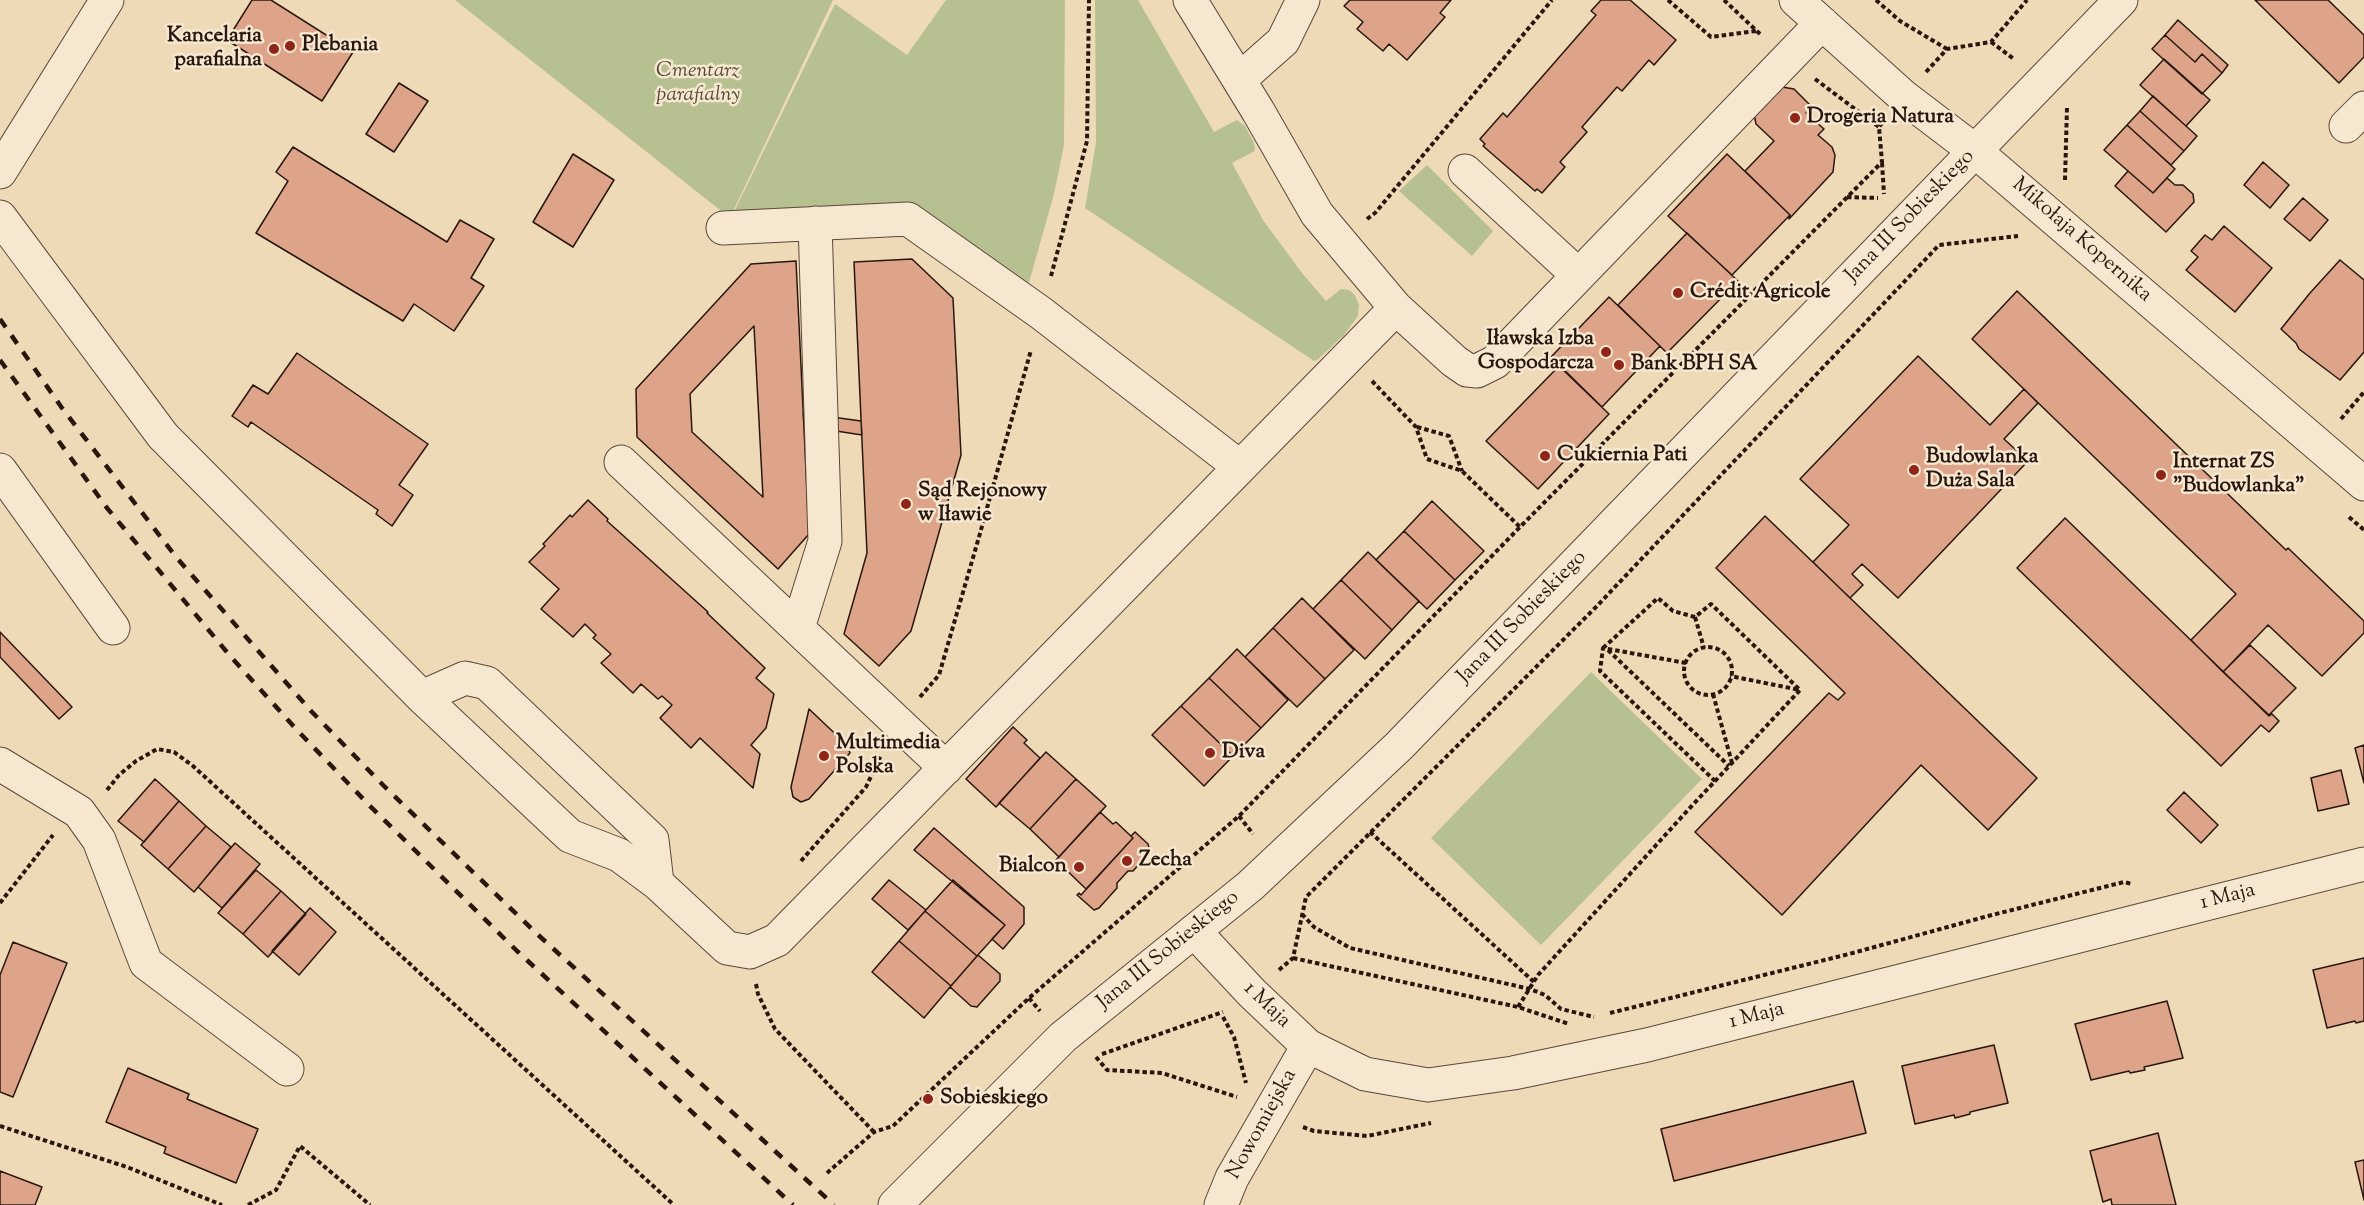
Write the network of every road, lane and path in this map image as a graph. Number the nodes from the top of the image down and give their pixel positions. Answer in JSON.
{"nodes":[{"id":1,"x":107,"y":0,"type":"edge"},
{"id":2,"x":1089,"y":0,"type":"edge"},
{"id":3,"x":1190,"y":0,"type":"edge"},
{"id":4,"x":1303,"y":0,"type":"edge"},
{"id":5,"x":1552,"y":0,"type":"edge"},
{"id":6,"x":1668,"y":0,"type":"edge"},
{"id":7,"x":1796,"y":0,"type":"edge"},
{"id":8,"x":1876,"y":0,"type":"edge"},
{"id":9,"x":2027,"y":0,"type":"edge"},
{"id":10,"x":2121,"y":0,"type":"edge"},
{"id":11,"x":1822,"y":23,"type":"junction"},
{"id":12,"x":1757,"y":31,"type":"dead end"},
{"id":13,"x":1947,"y":49,"type":"junction"},
{"id":14,"x":1239,"y":80,"type":"junction"},
{"id":15,"x":1904,"y":97,"type":"junction"},
{"id":16,"x":2067,"y":99,"type":"dead end"},
{"id":17,"x":1975,"y":151,"type":"junction"},
{"id":18,"x":1465,"y":171,"type":"dead end"},
{"id":19,"x":0,"y":172,"type":"edge"},
{"id":20,"x":1847,"y":197,"type":"junction"},
{"id":21,"x":1885,"y":199,"type":"dead end"},
{"id":22,"x":2046,"y":210,"type":"junction"},
{"id":23,"x":0,"y":217,"type":"edge"},
{"id":24,"x":815,"y":223,"type":"junction"},
{"id":25,"x":723,"y":228,"type":"dead end"},
{"id":26,"x":1339,"y":242,"type":"junction"},
{"id":27,"x":1578,"y":275,"type":"junction"},
{"id":28,"x":1396,"y":308,"type":"junction"},
{"id":29,"x":1041,"y":313,"type":"junction"},
{"id":30,"x":1348,"y":357,"type":"junction"},
{"id":31,"x":2364,"y":392,"type":"edge"},
{"id":32,"x":2338,"y":423,"type":"dead end"},
{"id":33,"x":1416,"y":427,"type":"junction"},
{"id":34,"x":621,"y":462,"type":"dead end"},
{"id":35,"x":1240,"y":467,"type":"junction"},
{"id":36,"x":0,"y":470,"type":"edge"},
{"id":37,"x":1462,"y":471,"type":"junction"},
{"id":38,"x":2364,"y":484,"type":"edge"},
{"id":39,"x":1520,"y":527,"type":"junction"},
{"id":40,"x":1695,"y":617,"type":"junction"},
{"id":41,"x":113,"y":628,"type":"dead end"},
{"id":42,"x":798,"y":628,"type":"junction"},
{"id":43,"x":1704,"y":648,"type":"junction"},
{"id":44,"x":1605,"y":649,"type":"junction"},
{"id":45,"x":1686,"y":663,"type":"junction"},
{"id":46,"x":1730,"y":676,"type":"junction"},
{"id":47,"x":1800,"y":690,"type":"junction"},
{"id":48,"x":1713,"y":694,"type":"junction"},
{"id":49,"x":422,"y":697,"type":"junction"},
{"id":50,"x":898,"y":722,"type":"junction"},
{"id":51,"x":0,"y":764,"type":"edge"},
{"id":52,"x":1730,"y":765,"type":"junction"},
{"id":53,"x":946,"y":768,"type":"junction"},
{"id":54,"x":1715,"y":781,"type":"junction"},
{"id":55,"x":79,"y":812,"type":"junction"},
{"id":56,"x":1370,"y":832,"type":"junction"},
{"id":57,"x":2364,"y":864,"type":"edge"},
{"id":58,"x":795,"y":868,"type":"dead end"},
{"id":59,"x":657,"y":883,"type":"junction"},
{"id":60,"x":2139,"y":886,"type":"dead end"},
{"id":61,"x":0,"y":903,"type":"edge"},
{"id":62,"x":1302,"y":914,"type":"junction"},
{"id":63,"x":1194,"y":931,"type":"junction"},
{"id":64,"x":750,"y":952,"type":"junction"},
{"id":65,"x":1293,"y":958,"type":"junction"},
{"id":66,"x":1534,"y":982,"type":"junction"},
{"id":67,"x":1530,"y":989,"type":"junction"},
{"id":68,"x":1252,"y":993,"type":"junction"},
{"id":69,"x":1518,"y":1007,"type":"junction"},
{"id":70,"x":1580,"y":1027,"type":"dead end"},
{"id":71,"x":1308,"y":1046,"type":"junction"},
{"id":72,"x":1095,"y":1056,"type":"junction"},
{"id":73,"x":1089,"y":1058,"type":"dead end"},
{"id":74,"x":287,"y":1069,"type":"dead end"},
{"id":75,"x":1242,"y":1097,"type":"dead end"},
{"id":76,"x":0,"y":1126,"type":"edge"},
{"id":77,"x":874,"y":1132,"type":"junction"},
{"id":78,"x":827,"y":1173,"type":"dead end"},
{"id":79,"x":222,"y":1205,"type":"edge"},
{"id":80,"x":248,"y":1205,"type":"edge"},
{"id":81,"x":370,"y":1205,"type":"edge"},
{"id":82,"x":674,"y":1205,"type":"edge"},
{"id":83,"x":895,"y":1205,"type":"edge"},
{"id":84,"x":1221,"y":1205,"type":"edge"}],
"edges":[{"from":1,"to":19,"type":"street"},
{"from":2,"to":29,"type":"path"},
{"from":3,"to":14,"type":"street"},
{"from":4,"to":14,"type":"street"},
{"from":5,"to":26,"type":"path"},
{"from":6,"to":12,"type":"path"},
{"from":7,"to":11,"type":"street","name":"Mikołaja Kopernika"},
{"from":8,"to":13,"type":"path"},
{"from":9,"to":13,"type":"path"},
{"from":10,"to":17,"type":"street","name":"Jana III Sobieskiego"},
{"from":11,"to":15,"type":"street","name":"Mikołaja Kopernika"},
{"from":11,"to":27,"type":"street"},
{"from":13,"to":15,"type":"path"},
{"from":14,"to":26,"type":"street"},
{"from":15,"to":17,"type":"street","name":"Mikołaja Kopernika"},
{"from":15,"to":20,"type":"path"},
{"from":16,"to":22,"type":"path"},
{"from":17,"to":22,"type":"street","name":"Mikołaja Kopernika"},
{"from":17,"to":63,"type":"street","name":"Jana III Sobieskiego"},
{"from":18,"to":27,"type":"street"},
{"from":20,"to":21,"type":"path"},
{"from":20,"to":39,"type":"path"},
{"from":22,"to":38,"type":"street","name":"Mikołaja Kopernika"},
{"from":22,"to":56,"type":"path"},
{"from":23,"to":49,"type":"street"},
{"from":24,"to":25,"type":"street"},
{"from":24,"to":29,"type":"street"},
{"from":24,"to":42,"type":"street"},
{"from":26,"to":28,"type":"street"},
{"from":27,"to":28,"type":"street"},
{"from":28,"to":30,"type":"street"},
{"from":29,"to":35,"type":"street"},
{"from":29,"to":50,"type":"path"},
{"from":30,"to":33,"type":"path"},
{"from":30,"to":35,"type":"street"},
{"from":31,"to":32,"type":"path"},
{"from":33,"to":37,"type":"path"},
{"from":33,"to":37,"type":"path"},
{"from":34,"to":42,"type":"street"},
{"from":35,"to":53,"type":"street"},
{"from":36,"to":41,"type":"street"},
{"from":37,"to":39,"type":"path"},
{"from":39,"to":77,"type":"path"},
{"from":40,"to":43,"type":"path"},
{"from":40,"to":44,"type":"path"},
{"from":40,"to":47,"type":"path"},
{"from":42,"to":50,"type":"street"},
{"from":43,"to":45,"type":"path"},
{"from":43,"to":46,"type":"path"},
{"from":44,"to":45,"type":"path"},
{"from":44,"to":52,"type":"path"},
{"from":44,"to":54,"type":"path"},
{"from":45,"to":48,"type":"path"},
{"from":46,"to":47,"type":"path"},
{"from":46,"to":48,"type":"path"},
{"from":47,"to":52,"type":"path"},
{"from":48,"to":52,"type":"path"},
{"from":49,"to":59,"type":"street"},
{"from":49,"to":59,"type":"street"},
{"from":50,"to":53,"type":"street"},
{"from":50,"to":58,"type":"path"},
{"from":51,"to":55,"type":"street"},
{"from":52,"to":54,"type":"path"},
{"from":53,"to":64,"type":"street"},
{"from":54,"to":66,"type":"path"},
{"from":55,"to":61,"type":"path"},
{"from":55,"to":74,"type":"street"},
{"from":55,"to":82,"type":"path"},
{"from":56,"to":62,"type":"path"},
{"from":56,"to":66,"type":"path"},
{"from":57,"to":71,"type":"street","name":"1 Maja"},
{"from":59,"to":64,"type":"street"},
{"from":60,"to":67,"type":"path"},
{"from":62,"to":65,"type":"path"},
{"from":62,"to":67,"type":"path"},
{"from":63,"to":68,"type":"street","name":"1 Maja"},
{"from":63,"to":83,"type":"street","name":"Jana III Sobieskiego"},
{"from":64,"to":77,"type":"path"},
{"from":65,"to":68,"type":"path"},
{"from":65,"to":69,"type":"path"},
{"from":66,"to":67,"type":"path"},
{"from":67,"to":69,"type":"path"},
{"from":68,"to":71,"type":"street","name":"1 Maja"},
{"from":68,"to":72,"type":"path"},
{"from":69,"to":70,"type":"path"},
{"from":71,"to":84,"type":"street","name":"Nowomiejska"},
{"from":72,"to":73,"type":"path"},
{"from":72,"to":75,"type":"path"},
{"from":76,"to":79,"type":"path"},
{"from":77,"to":78,"type":"path"},
{"from":80,"to":81,"type":"path"}]}
